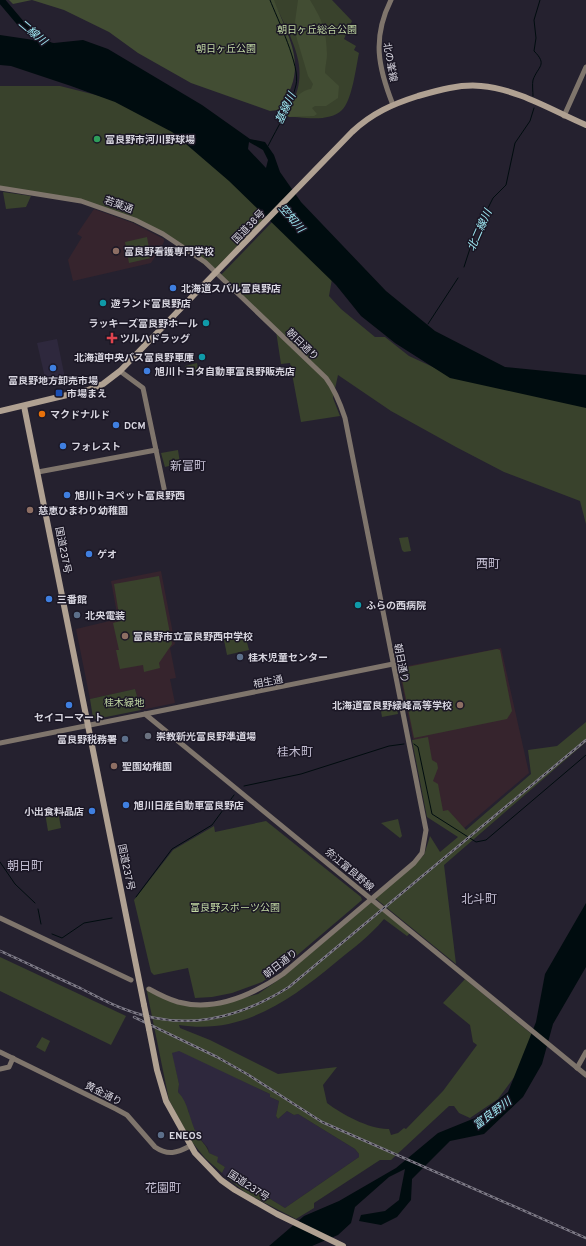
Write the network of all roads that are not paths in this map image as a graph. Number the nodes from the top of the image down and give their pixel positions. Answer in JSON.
{"nodes":[{"id":1,"x":391,"y":0,"type":"edge"},
{"id":2,"x":586,"y":67,"type":"edge"},
{"id":3,"x":393,"y":105,"type":"junction"},
{"id":4,"x":564,"y":116,"type":"junction"},
{"id":5,"x":586,"y":126,"type":"edge"},
{"id":6,"x":0,"y":188,"type":"edge"},
{"id":7,"x":216,"y":274,"type":"junction"},
{"id":8,"x":120,"y":371,"type":"junction"},
{"id":9,"x":24,"y":406,"type":"junction"},
{"id":10,"x":0,"y":411,"type":"edge"},
{"id":11,"x":156,"y":450,"type":"junction"},
{"id":12,"x":38,"y":472,"type":"junction"},
{"id":13,"x":164,"y":493,"type":"dead end"},
{"id":14,"x":393,"y":664,"type":"junction"},
{"id":15,"x":145,"y":714,"type":"junction"},
{"id":16,"x":89,"y":726,"type":"junction"},
{"id":17,"x":0,"y":743,"type":"edge"},
{"id":18,"x":372,"y":899,"type":"junction"},
{"id":19,"x":0,"y":918,"type":"edge"},
{"id":20,"x":131,"y":980,"type":"dead end"},
{"id":21,"x":149,"y":989,"type":"dead end"},
{"id":22,"x":0,"y":1052,"type":"edge"},
{"id":23,"x":586,"y":1052,"type":"edge"},
{"id":24,"x":13,"y":1058,"type":"junction"},
{"id":25,"x":577,"y":1068,"type":"junction"},
{"id":26,"x":0,"y":1069,"type":"edge"},
{"id":27,"x":586,"y":1075,"type":"edge"},
{"id":28,"x":190,"y":1146,"type":"junction"},
{"id":29,"x":342,"y":1246,"type":"edge"}],
"edges":[{"from":1,"to":3,"type":"street","name":"北の峯線"},
{"from":2,"to":4,"type":"street"},
{"from":3,"to":4,"type":"highway","name":"国道38号"},
{"from":3,"to":7,"type":"highway","name":"国道38号"},
{"from":4,"to":5,"type":"highway","name":"国道38号"},
{"from":6,"to":7,"type":"street","name":"若葉通"},
{"from":7,"to":8,"type":"highway","name":"国道38号"},
{"from":7,"to":14,"type":"street","name":"朝日通り"},
{"from":8,"to":9,"type":"highway","name":"国道38号"},
{"from":8,"to":11,"type":"street"},
{"from":9,"to":10,"type":"highway","name":"国道38号"},
{"from":9,"to":12,"type":"highway","name":"国道237号"},
{"from":11,"to":12,"type":"street"},
{"from":11,"to":13,"type":"street"},
{"from":12,"to":16,"type":"highway","name":"国道237号"},
{"from":14,"to":15,"type":"street","name":"相生通"},
{"from":14,"to":18,"type":"street","name":"朝日通り"},
{"from":15,"to":16,"type":"street"},
{"from":15,"to":18,"type":"street","name":"奈江富良野線"},
{"from":16,"to":17,"type":"street"},
{"from":16,"to":28,"type":"highway","name":"国道237号","bridge":true},
{"from":18,"to":21,"type":"street","name":"朝日通り"},
{"from":18,"to":25,"type":"street","name":"奈江富良野線"},
{"from":19,"to":20,"type":"street"},
{"from":22,"to":24,"type":"street","name":"黄金通り"},
{"from":23,"to":25,"type":"street"},
{"from":24,"to":26,"type":"street"},
{"from":24,"to":28,"type":"street","name":"黄金通り"},
{"from":25,"to":27,"type":"street","name":"奈江富良野線"},
{"from":28,"to":29,"type":"highway","name":"国道237号"}]}
